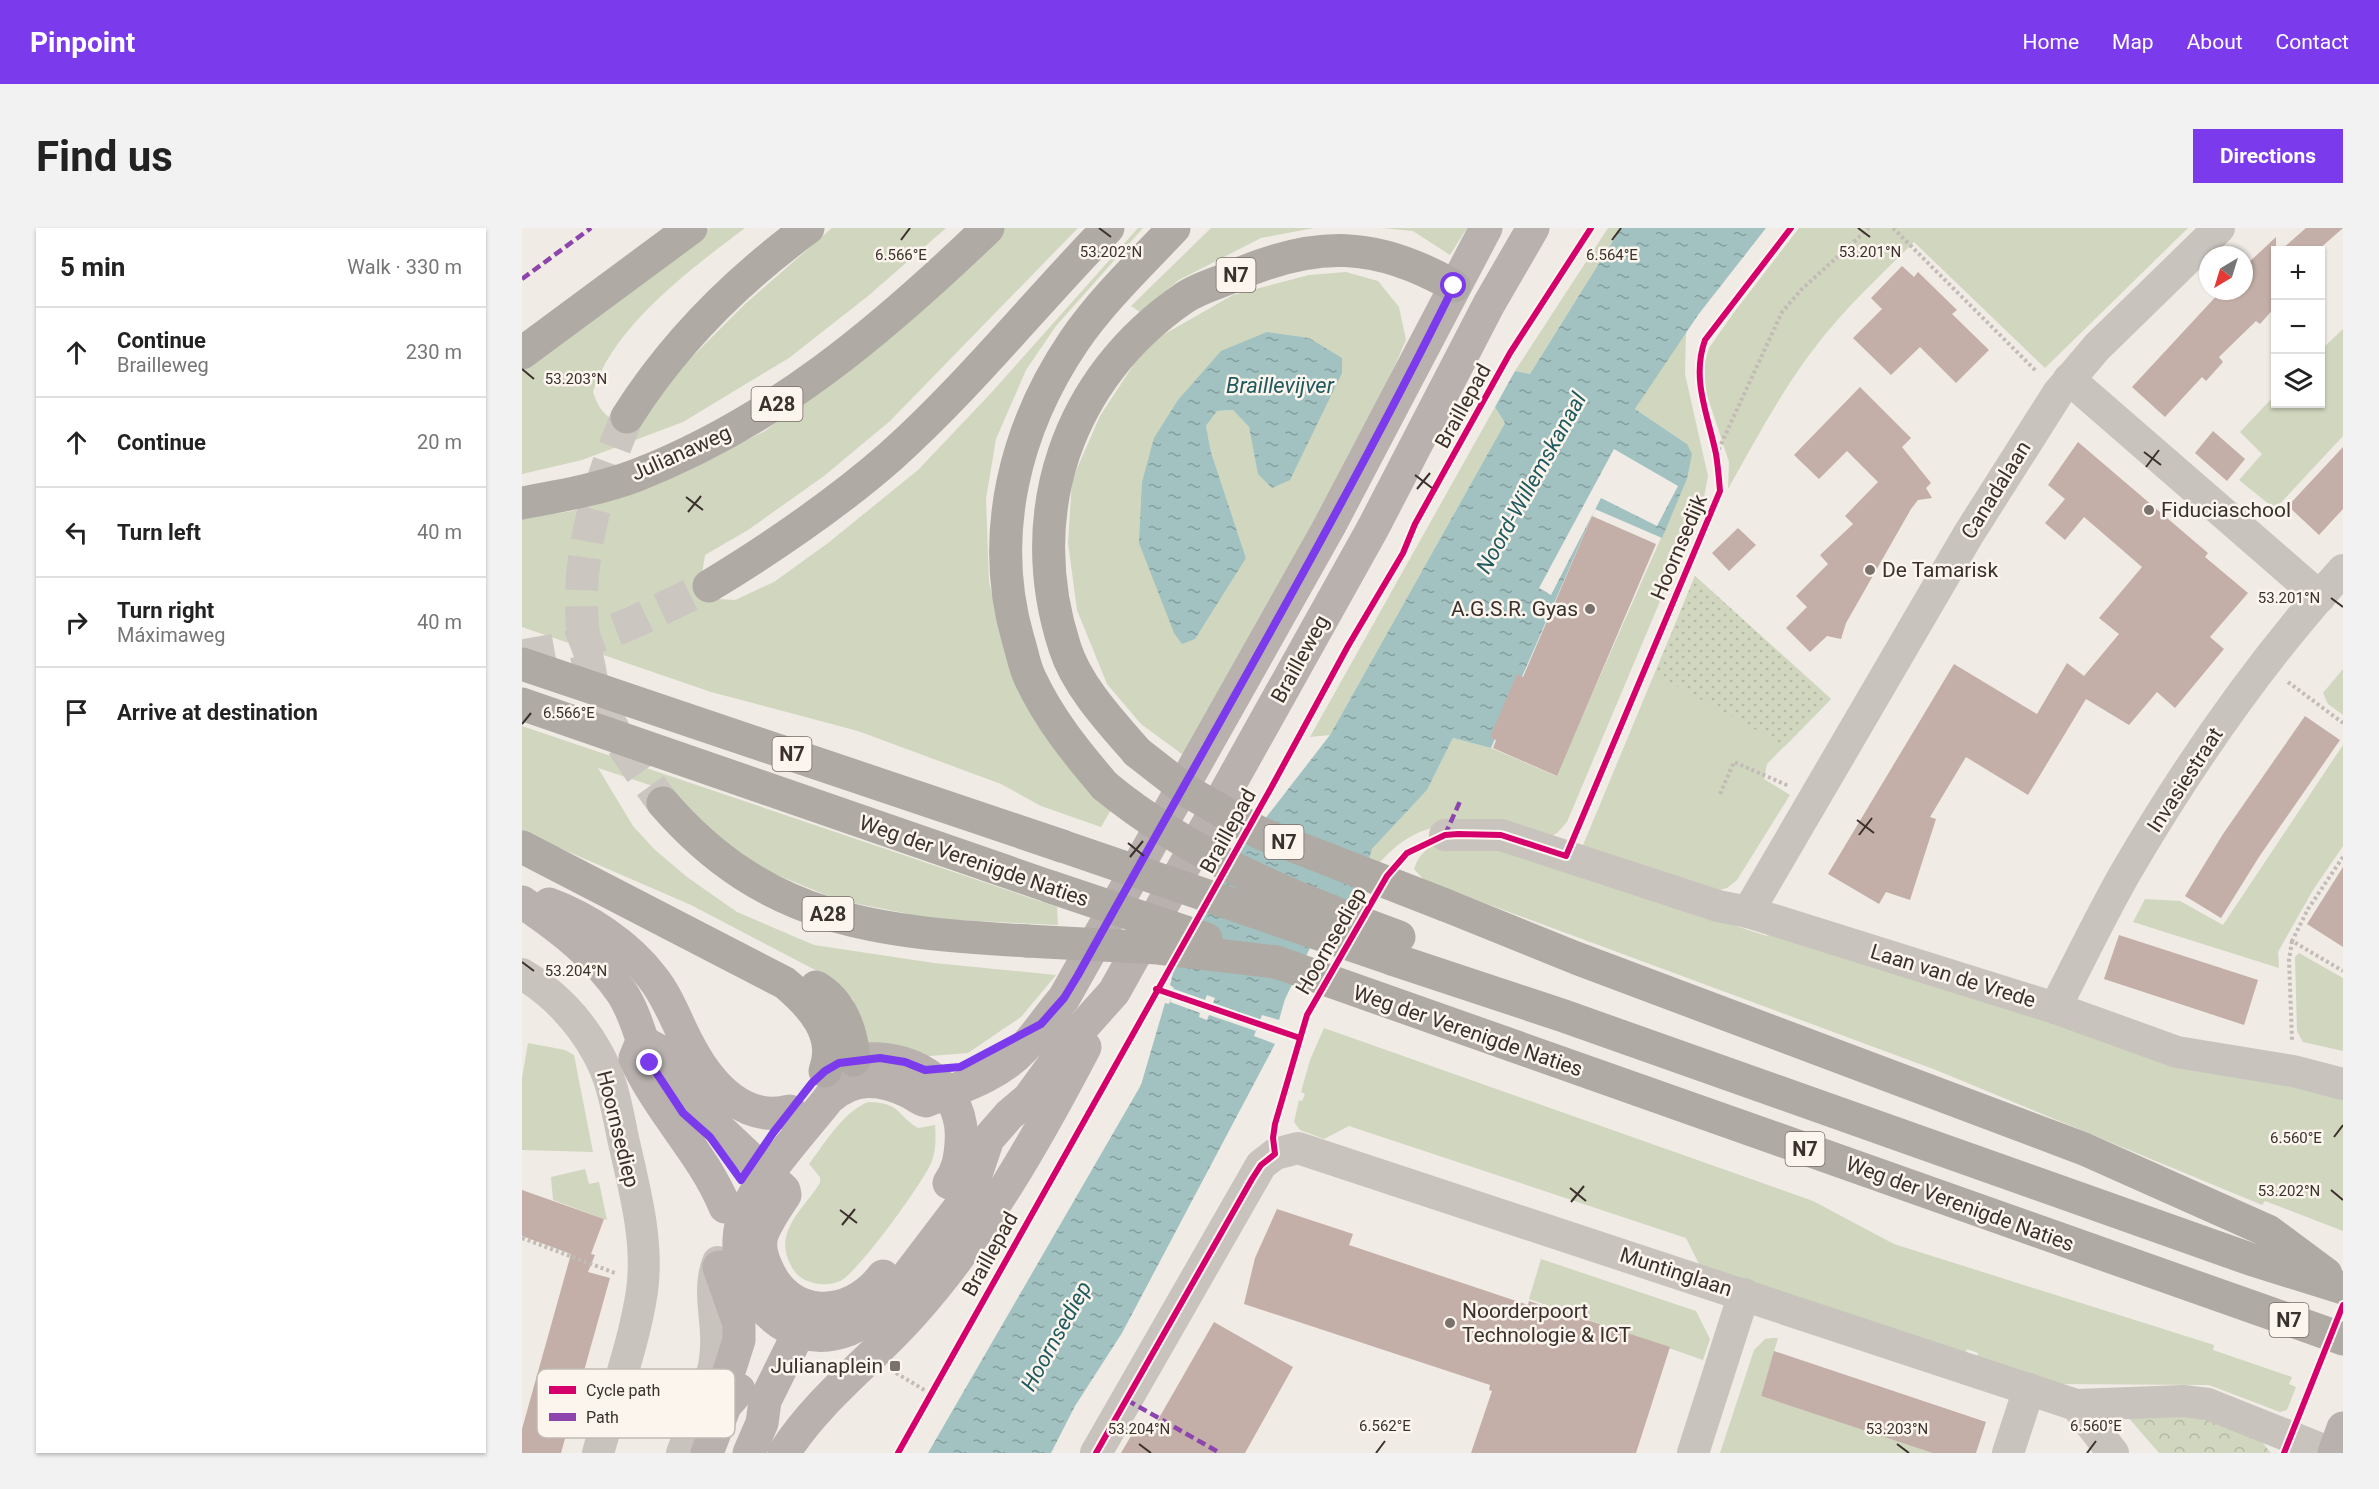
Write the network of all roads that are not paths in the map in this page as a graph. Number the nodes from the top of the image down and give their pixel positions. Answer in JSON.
{"nodes":[{"id":1,"x":691,"y":228,"type":"edge"},
{"id":2,"x":808,"y":228,"type":"edge"},
{"id":3,"x":988,"y":228,"type":"edge"},
{"id":4,"x":1108,"y":228,"type":"edge"},
{"id":5,"x":1174,"y":228,"type":"edge"},
{"id":6,"x":1486,"y":228,"type":"edge"},
{"id":7,"x":1533,"y":228,"type":"edge"},
{"id":8,"x":2219,"y":228,"type":"edge"},
{"id":9,"x":1454,"y":286,"type":"junction"},
{"id":10,"x":522,"y":353,"type":"edge"},
{"id":11,"x":2064,"y":386,"type":"junction"},
{"id":12,"x":627,"y":417,"type":"tunnel mouth"},
{"id":13,"x":522,"y":503,"type":"edge"},
{"id":14,"x":2343,"y":570,"type":"edge"},
{"id":15,"x":709,"y":586,"type":"tunnel mouth"},
{"id":16,"x":2320,"y":597,"type":"junction"},
{"id":17,"x":522,"y":664,"type":"edge"},
{"id":18,"x":522,"y":704,"type":"edge"},
{"id":19,"x":663,"y":803,"type":"tunnel mouth"},
{"id":20,"x":1445,"y":836,"type":"dead end"},
{"id":21,"x":522,"y":847,"type":"edge"},
{"id":22,"x":522,"y":894,"type":"edge"},
{"id":23,"x":522,"y":902,"type":"edge"},
{"id":24,"x":1748,"y":912,"type":"junction"},
{"id":25,"x":1396,"y":948,"type":"junction"},
{"id":26,"x":1276,"y":962,"type":"junction"},
{"id":27,"x":522,"y":974,"type":"edge"},
{"id":28,"x":1114,"y":992,"type":"junction"},
{"id":29,"x":2055,"y":1008,"type":"junction"},
{"id":30,"x":843,"y":1071,"type":"junction"},
{"id":31,"x":936,"y":1081,"type":"junction"},
{"id":32,"x":2343,"y":1084,"type":"edge"},
{"id":33,"x":790,"y":1111,"type":"junction"},
{"id":34,"x":973,"y":1140,"type":"junction"},
{"id":35,"x":748,"y":1186,"type":"junction"},
{"id":36,"x":718,"y":1262,"type":"junction"},
{"id":37,"x":2343,"y":1287,"type":"edge"},
{"id":38,"x":1744,"y":1294,"type":"junction"},
{"id":39,"x":767,"y":1312,"type":"junction"},
{"id":40,"x":817,"y":1325,"type":"junction"},
{"id":41,"x":2343,"y":1339,"type":"edge"},
{"id":42,"x":621,"y":1369,"type":"edge"},
{"id":43,"x":713,"y":1369,"type":"edge"},
{"id":44,"x":730,"y":1369,"type":"edge"},
{"id":45,"x":2029,"y":1389,"type":"junction"},
{"id":46,"x":735,"y":1394,"type":"edge"},
{"id":47,"x":2076,"y":1405,"type":"junction"},
{"id":48,"x":2343,"y":1428,"type":"edge"},
{"id":49,"x":602,"y":1438,"type":"edge"},
{"id":50,"x":688,"y":1438,"type":"edge"},
{"id":51,"x":713,"y":1438,"type":"edge"},
{"id":52,"x":598,"y":1453,"type":"edge"},
{"id":53,"x":682,"y":1453,"type":"edge"},
{"id":54,"x":707,"y":1453,"type":"edge"},
{"id":55,"x":749,"y":1453,"type":"edge"},
{"id":56,"x":784,"y":1453,"type":"edge"},
{"id":57,"x":1096,"y":1453,"type":"edge"},
{"id":58,"x":1693,"y":1453,"type":"edge"},
{"id":59,"x":2008,"y":1453,"type":"edge"},
{"id":60,"x":2113,"y":1453,"type":"edge"},
{"id":61,"x":2332,"y":1453,"type":"edge"}],
"edges":[{"from":1,"to":10,"type":"highway"},
{"from":2,"to":12,"type":"highway"},
{"from":3,"to":13,"type":"highway","name":"Julianaweg","number":"A28"},
{"from":4,"to":15,"type":"highway"},
{"from":5,"to":25,"type":"highway","number":"N7","bridge":true},
{"from":6,"to":9,"type":"main road","name":"Brailleweg"},
{"from":7,"to":28,"type":"main road","name":"Brailleweg"},
{"from":8,"to":11,"type":"street","name":"Canadalaan"},
{"from":9,"to":31,"type":"main road","name":"Brailleweg"},
{"from":9,"to":37,"type":"highway","number":"N7","bridge":true},
{"from":11,"to":16,"type":"street"},
{"from":11,"to":24,"type":"street","name":"Canadalaan"},
{"from":14,"to":16,"type":"street","name":"Invasiestraat"},
{"from":16,"to":29,"type":"street","name":"Invasiestraat"},
{"from":17,"to":25,"type":"highway","name":"Weg der Verenigde Naties","number":"N7","bridge":true},
{"from":18,"to":26,"type":"highway","name":"Weg der Verenigde Naties","number":"N7","bridge":true},
{"from":19,"to":26,"type":"highway","number":"A28","bridge":true},
{"from":20,"to":24,"type":"street","name":"Laan van de Vrede"},
{"from":21,"to":30,"type":"highway"},
{"from":22,"to":33,"type":"main road"},
{"from":23,"to":35,"type":"main road"},
{"from":24,"to":29,"type":"street","name":"Laan van de Vrede"},
{"from":25,"to":37,"type":"highway","name":"Weg der Verenigde Naties","number":"N7"},
{"from":26,"to":41,"type":"highway","name":"Weg der Verenigde Naties","number":"N7"},
{"from":27,"to":42,"type":"street","name":"Hoornsediep"},
{"from":28,"to":34,"type":"main road","name":"Brailleweg"},
{"from":28,"to":56,"type":"main road"},
{"from":29,"to":32,"type":"street","name":"Laan van de Vrede"},
{"from":30,"to":31,"type":"main road"},
{"from":30,"to":33,"type":"main road"},
{"from":30,"to":35,"type":"main road"},
{"from":31,"to":34,"type":"main road"},
{"from":33,"to":35,"type":"main road"},
{"from":34,"to":40,"type":"main road"},
{"from":35,"to":36,"type":"main road"},
{"from":35,"to":39,"type":"main road"},
{"from":35,"to":40,"type":"main road"},
{"from":36,"to":43,"type":"street"},
{"from":36,"to":44,"type":"main road"},
{"from":38,"to":45,"type":"street","name":"Muntinglaan"},
{"from":38,"to":57,"type":"street","name":"Muntinglaan"},
{"from":38,"to":58,"type":"street"},
{"from":39,"to":40,"type":"main road"},
{"from":39,"to":46,"type":"main road"},
{"from":40,"to":55,"type":"main road"},
{"from":45,"to":47,"type":"street","name":"Muntinglaan"},
{"from":45,"to":59,"type":"street"},
{"from":47,"to":60,"type":"street"},
{"from":47,"to":61,"type":"street","name":"Muntinglaan"},
{"from":48,"to":61,"type":"main road"},
{"from":49,"to":52,"type":"street","name":"Hoornsediep"},
{"from":50,"to":53,"type":"street"},
{"from":51,"to":54,"type":"main road"}]}
